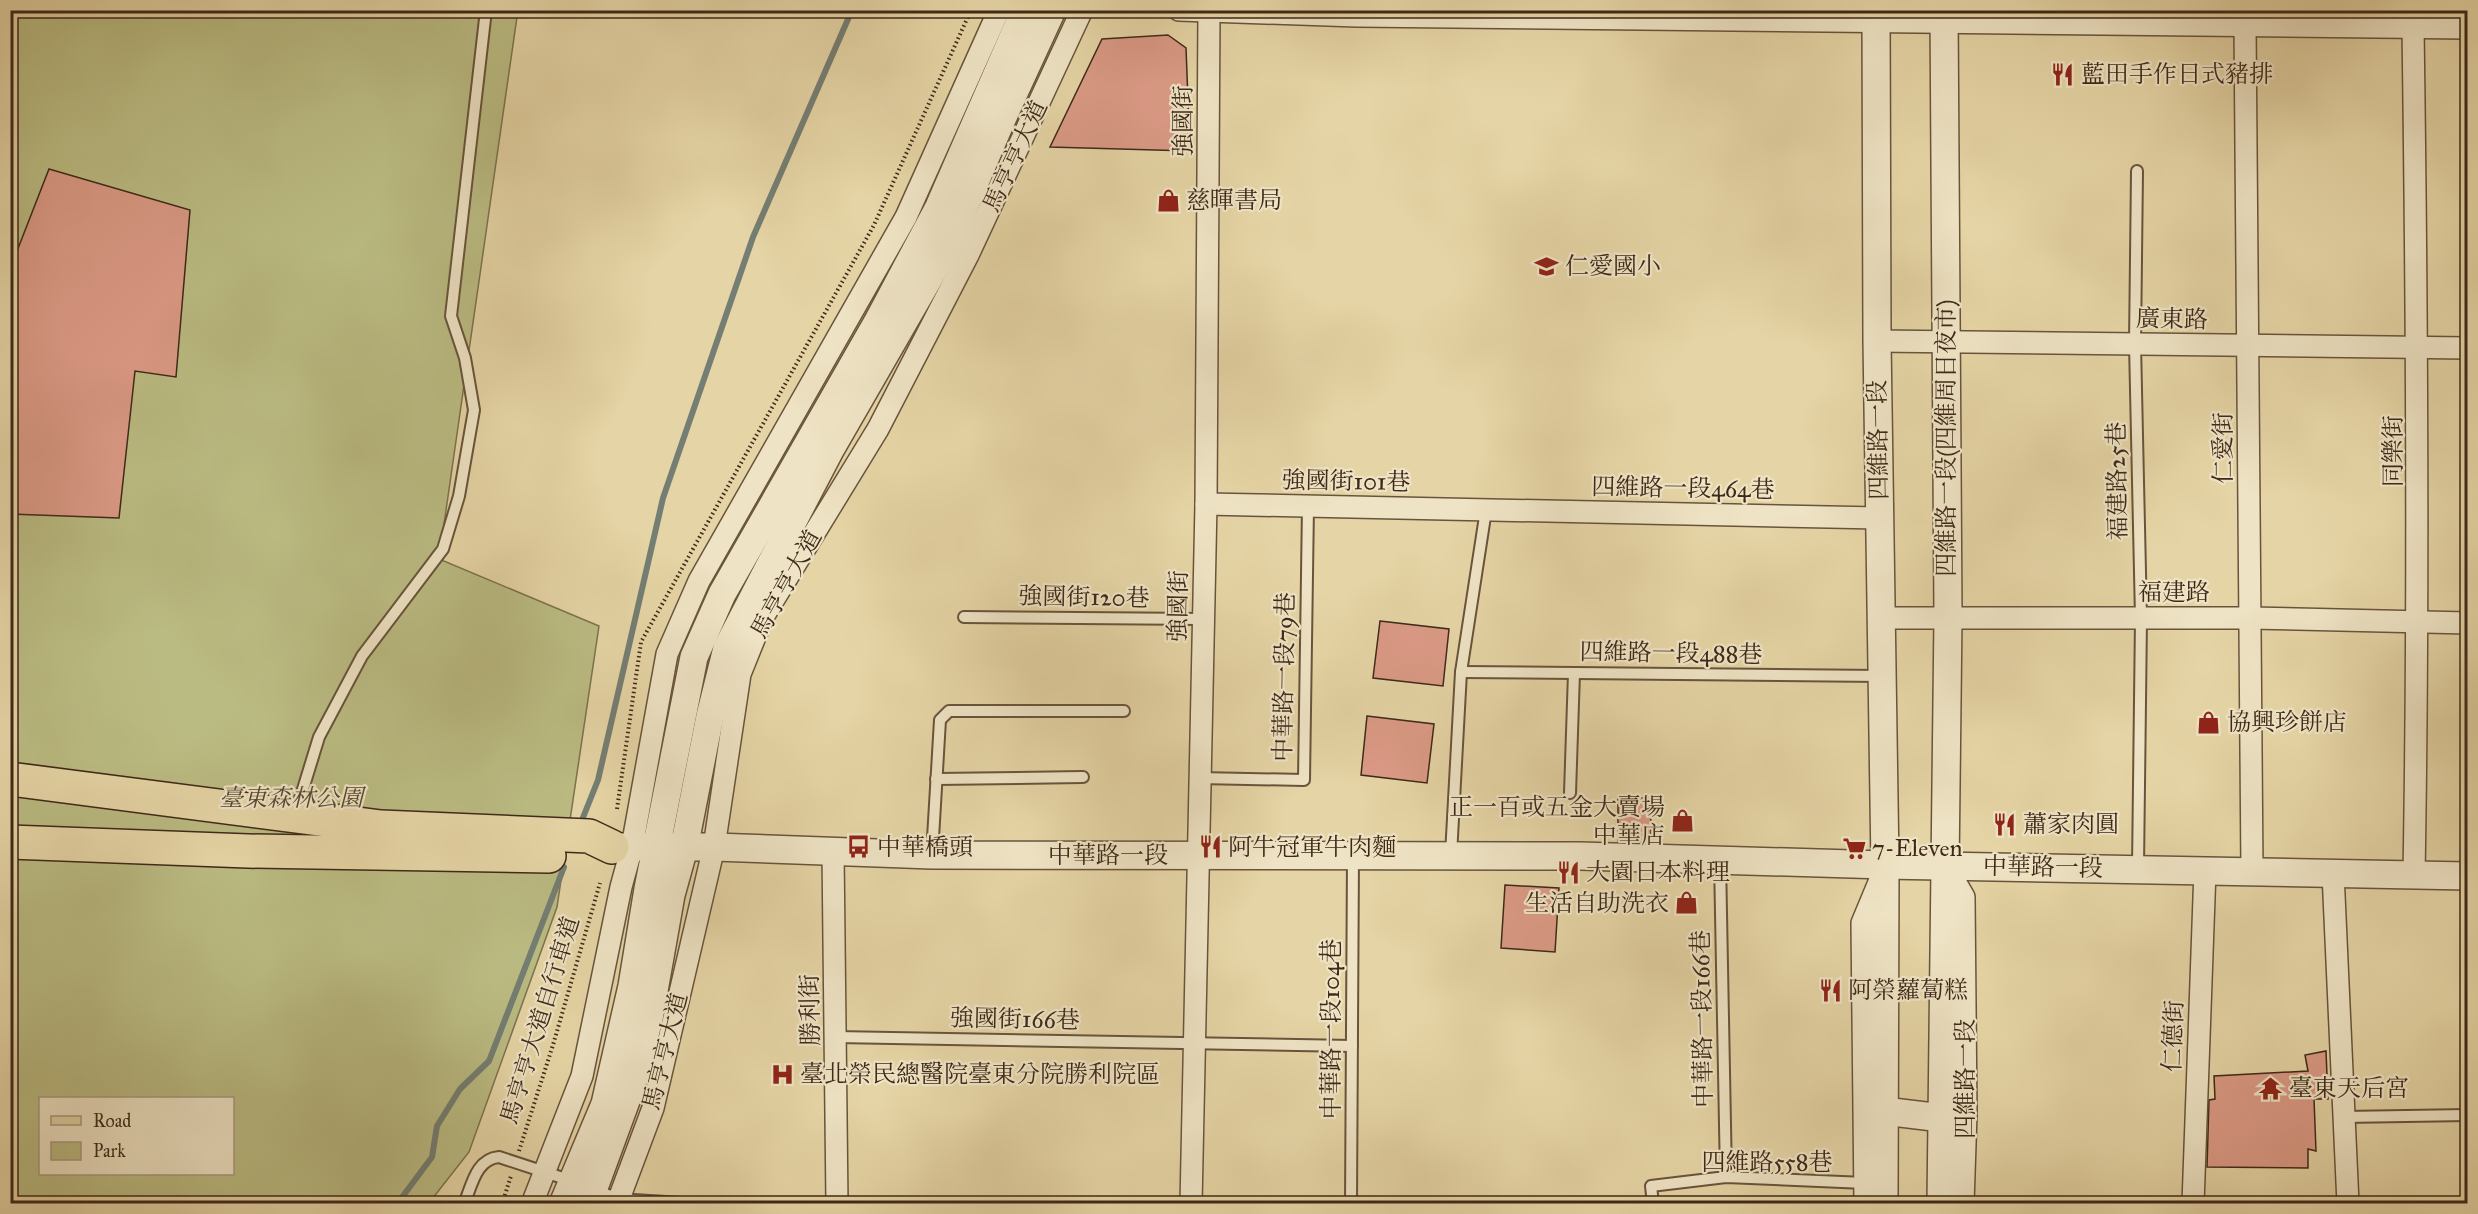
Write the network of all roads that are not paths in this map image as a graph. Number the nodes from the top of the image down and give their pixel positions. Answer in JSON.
{"nodes":[{"id":1,"x":486,"y":10,"type":"edge"},
{"id":2,"x":999,"y":10,"type":"edge"},
{"id":3,"x":1025,"y":10,"type":"edge"},
{"id":4,"x":1052,"y":10,"type":"edge"},
{"id":5,"x":1082,"y":10,"type":"edge"},
{"id":6,"x":1179,"y":10,"type":"edge"},
{"id":7,"x":1209,"y":11,"type":"edge"},
{"id":8,"x":1357,"y":13,"type":"edge"},
{"id":9,"x":1419,"y":13,"type":"edge"},
{"id":10,"x":1544,"y":13,"type":"edge"},
{"id":11,"x":1661,"y":14,"type":"edge"},
{"id":12,"x":1876,"y":15,"type":"edge"},
{"id":13,"x":1944,"y":16,"type":"edge"},
{"id":14,"x":2343,"y":18,"type":"edge"},
{"id":15,"x":2457,"y":22,"type":"edge"},
{"id":16,"x":2245,"y":25,"type":"junction"},
{"id":17,"x":2413,"y":27,"type":"junction"},
{"id":18,"x":2137,"y":171,"type":"dead end"},
{"id":19,"x":917,"y":222,"type":"junction"},
{"id":20,"x":958,"y":250,"type":"junction"},
{"id":21,"x":1877,"y":341,"type":"junction"},
{"id":22,"x":1946,"y":342,"type":"junction"},
{"id":23,"x":2135,"y":344,"type":"junction"},
{"id":24,"x":2248,"y":345,"type":"junction"},
{"id":25,"x":2418,"y":347,"type":"junction"},
{"id":26,"x":2468,"y":348,"type":"edge"},
{"id":27,"x":1206,"y":504,"type":"junction"},
{"id":28,"x":1308,"y":506,"type":"junction"},
{"id":29,"x":1486,"y":510,"type":"junction"},
{"id":30,"x":1880,"y":518,"type":"junction"},
{"id":31,"x":699,"y":581,"type":"junction"},
{"id":32,"x":722,"y":594,"type":"junction"},
{"id":33,"x":755,"y":613,"type":"junction"},
{"id":34,"x":964,"y":617,"type":"dead end"},
{"id":35,"x":1948,"y":617,"type":"junction"},
{"id":36,"x":1881,"y":618,"type":"junction"},
{"id":37,"x":2141,"y":618,"type":"junction"},
{"id":38,"x":2250,"y":618,"type":"junction"},
{"id":39,"x":1203,"y":619,"type":"junction"},
{"id":40,"x":2419,"y":622,"type":"junction"},
{"id":41,"x":2468,"y":623,"type":"edge"},
{"id":42,"x":1461,"y":672,"type":"junction"},
{"id":43,"x":1574,"y":673,"type":"junction"},
{"id":44,"x":1882,"y":676,"type":"junction"},
{"id":45,"x":1125,"y":711,"type":"dead end"},
{"id":46,"x":1083,"y":777,"type":"dead end"},
{"id":47,"x":1199,"y":778,"type":"junction"},
{"id":48,"x":10,"y":779,"type":"edge"},
{"id":49,"x":936,"y":779,"type":"junction"},
{"id":50,"x":1570,"y":793,"type":"dead end"},
{"id":51,"x":295,"y":814,"type":"junction"},
{"id":52,"x":10,"y":842,"type":"edge"},
{"id":53,"x":633,"y":847,"type":"junction"},
{"id":54,"x":714,"y":847,"type":"junction"},
{"id":55,"x":684,"y":848,"type":"junction"},
{"id":56,"x":833,"y":852,"type":"junction"},
{"id":57,"x":932,"y":855,"type":"junction"},
{"id":58,"x":1197,"y":855,"type":"junction"},
{"id":59,"x":1353,"y":855,"type":"junction"},
{"id":60,"x":1450,"y":856,"type":"junction"},
{"id":61,"x":1720,"y":860,"type":"junction"},
{"id":62,"x":1946,"y":866,"type":"junction"},
{"id":63,"x":1885,"y":867,"type":"junction"},
{"id":64,"x":2138,"y":868,"type":"junction"},
{"id":65,"x":2205,"y":870,"type":"junction"},
{"id":66,"x":2252,"y":871,"type":"junction"},
{"id":67,"x":2333,"y":873,"type":"junction"},
{"id":68,"x":2414,"y":875,"type":"junction"},
{"id":69,"x":2468,"y":876,"type":"edge"},
{"id":70,"x":836,"y":1037,"type":"junction"},
{"id":71,"x":1194,"y":1043,"type":"junction"},
{"id":72,"x":1352,"y":1046,"type":"junction"},
{"id":73,"x":1884,"y":1111,"type":"junction"},
{"id":74,"x":2468,"y":1115,"type":"edge"},
{"id":75,"x":2344,"y":1117,"type":"junction"},
{"id":76,"x":1942,"y":1118,"type":"junction"},
{"id":77,"x":544,"y":1172,"type":"junction"},
{"id":78,"x":1726,"y":1178,"type":"junction"},
{"id":79,"x":1865,"y":1193,"type":"edge"},
{"id":80,"x":592,"y":1197,"type":"edge"},
{"id":81,"x":464,"y":1203,"type":"edge"},
{"id":82,"x":532,"y":1203,"type":"edge"},
{"id":83,"x":698,"y":1203,"type":"edge"},
{"id":84,"x":837,"y":1203,"type":"edge"},
{"id":85,"x":1191,"y":1203,"type":"edge"},
{"id":86,"x":1351,"y":1203,"type":"edge"},
{"id":87,"x":1653,"y":1203,"type":"edge"},
{"id":88,"x":1884,"y":1203,"type":"edge"},
{"id":89,"x":1941,"y":1203,"type":"edge"},
{"id":90,"x":1963,"y":1203,"type":"edge"},
{"id":91,"x":2193,"y":1203,"type":"edge"},
{"id":92,"x":2348,"y":1203,"type":"edge"}],
"edges":[{"from":1,"to":51,"type":"lane"},
{"from":2,"to":19,"type":"street","name":"馬亨亨大道"},
{"from":3,"to":19,"type":"street","name":"馬亨亨大道"},
{"from":4,"to":20,"type":"street","name":"馬亨亨大道"},
{"from":5,"to":20,"type":"street","name":"馬亨亨大道"},
{"from":6,"to":7,"type":"street"},
{"from":7,"to":8,"type":"street"},
{"from":7,"to":27,"type":"street","name":"強國街"},
{"from":8,"to":9,"type":"street"},
{"from":9,"to":10,"type":"street"},
{"from":10,"to":11,"type":"street"},
{"from":11,"to":12,"type":"street"},
{"from":12,"to":13,"type":"street"},
{"from":12,"to":21,"type":"street","name":"四維路一段"},
{"from":13,"to":16,"type":"street"},
{"from":13,"to":22,"type":"street","name":"四維路一段(四維周日夜市)"},
{"from":14,"to":16,"type":"street"},
{"from":14,"to":17,"type":"street"},
{"from":15,"to":17,"type":"street"},
{"from":16,"to":24,"type":"street","name":"仁愛街"},
{"from":17,"to":25,"type":"street","name":"同樂街"},
{"from":18,"to":23,"type":"lane","name":"福建路25巷"},
{"from":19,"to":31,"type":"street","name":"馬亨亨大道"},
{"from":19,"to":32,"type":"street","name":"馬亨亨大道"},
{"from":20,"to":33,"type":"street","name":"馬亨亨大道"},
{"from":21,"to":22,"type":"street","name":"廣東路"},
{"from":21,"to":30,"type":"street","name":"四維路一段"},
{"from":22,"to":23,"type":"street","name":"廣東路"},
{"from":22,"to":35,"type":"street","name":"四維路一段(四維周日夜市)"},
{"from":23,"to":24,"type":"street","name":"廣東路"},
{"from":23,"to":37,"type":"lane","name":"福建路25巷"},
{"from":24,"to":25,"type":"street","name":"廣東路"},
{"from":24,"to":38,"type":"street","name":"仁愛街"},
{"from":25,"to":26,"type":"street","name":"廣東路"},
{"from":25,"to":40,"type":"street","name":"同樂街"},
{"from":27,"to":28,"type":"street","name":"強國街101巷"},
{"from":27,"to":39,"type":"street","name":"強國街"},
{"from":28,"to":29,"type":"street","name":"強國街101巷"},
{"from":28,"to":47,"type":"lane","name":"中華路一段79巷"},
{"from":29,"to":30,"type":"street","name":"四維路一段464巷"},
{"from":29,"to":42,"type":"lane"},
{"from":30,"to":36,"type":"street","name":"四維路一段"},
{"from":31,"to":32,"type":"street"},
{"from":31,"to":53,"type":"street","name":"馬亨亨大道"},
{"from":32,"to":53,"type":"street","name":"馬亨亨大道"},
{"from":33,"to":54,"type":"street","name":"馬亨亨大道"},
{"from":33,"to":55,"type":"street","name":"馬亨亨大道"},
{"from":34,"to":39,"type":"lane","name":"強國街120巷"},
{"from":35,"to":36,"type":"street","name":"福建路"},
{"from":35,"to":37,"type":"street","name":"福建路"},
{"from":35,"to":62,"type":"street","name":"四維路一段(四維周日夜市)"},
{"from":36,"to":44,"type":"street","name":"四維路一段"},
{"from":37,"to":38,"type":"street","name":"福建路"},
{"from":37,"to":64,"type":"lane","name":"福建路25巷"},
{"from":38,"to":40,"type":"street","name":"福建路"},
{"from":38,"to":66,"type":"street","name":"仁愛街"},
{"from":39,"to":47,"type":"street","name":"強國街"},
{"from":40,"to":41,"type":"street","name":"福建路"},
{"from":40,"to":68,"type":"street","name":"同樂街"},
{"from":42,"to":43,"type":"lane","name":"四維路一段488巷"},
{"from":42,"to":60,"type":"lane"},
{"from":43,"to":44,"type":"lane","name":"四維路一段488巷"},
{"from":43,"to":50,"type":"lane"},
{"from":44,"to":63,"type":"street","name":"四維路一段"},
{"from":45,"to":49,"type":"lane"},
{"from":46,"to":49,"type":"lane"},
{"from":47,"to":58,"type":"street","name":"強國街"},
{"from":48,"to":51,"type":"main road"},
{"from":49,"to":57,"type":"lane"},
{"from":51,"to":53,"type":"main road"},
{"from":52,"to":53,"type":"main road"},
{"from":53,"to":55,"type":"street","name":"中華路一段"},
{"from":53,"to":77,"type":"street","name":"馬亨亨大道"},
{"from":53,"to":80,"type":"street","name":"馬亨亨大道"},
{"from":54,"to":55,"type":"street","name":"中華路一段"},
{"from":54,"to":56,"type":"street","name":"中華路一段"},
{"from":54,"to":80,"type":"street","name":"馬亨亨大道"},
{"from":55,"to":80,"type":"street","name":"馬亨亨大道"},
{"from":56,"to":57,"type":"street","name":"中華路一段"},
{"from":56,"to":70,"type":"street","name":"勝利街"},
{"from":57,"to":58,"type":"street","name":"中華路一段"},
{"from":58,"to":59,"type":"street","name":"中華路一段"},
{"from":58,"to":71,"type":"street","name":"強國街"},
{"from":59,"to":60,"type":"street","name":"中華路一段"},
{"from":59,"to":72,"type":"lane","name":"中華路一段104巷"},
{"from":60,"to":61,"type":"street","name":"中華路一段"},
{"from":61,"to":63,"type":"street","name":"中華路一段"},
{"from":61,"to":78,"type":"lane","name":"中華路一段166巷"},
{"from":62,"to":63,"type":"street","name":"中華路一段"},
{"from":62,"to":64,"type":"street","name":"中華路一段"},
{"from":62,"to":76,"type":"street","name":"四維路一段"},
{"from":62,"to":90,"type":"street","name":"四維路一段"},
{"from":63,"to":73,"type":"street","name":"四維路一段"},
{"from":63,"to":79,"type":"street","name":"四維路一段"},
{"from":64,"to":65,"type":"street","name":"中華路一段"},
{"from":65,"to":66,"type":"street","name":"中華路一段"},
{"from":65,"to":91,"type":"street","name":"仁德街"},
{"from":66,"to":67,"type":"street","name":"中華路一段"},
{"from":67,"to":68,"type":"street","name":"中華路一段"},
{"from":67,"to":75,"type":"street"},
{"from":68,"to":69,"type":"street","name":"中華路一段"},
{"from":70,"to":71,"type":"lane","name":"強國街166巷"},
{"from":70,"to":84,"type":"street","name":"勝利街"},
{"from":71,"to":72,"type":"lane","name":"強國街166巷"},
{"from":71,"to":85,"type":"street","name":"強國街"},
{"from":72,"to":86,"type":"lane","name":"中華路一段104巷"},
{"from":73,"to":76,"type":"street"},
{"from":73,"to":88,"type":"street","name":"四維路一段"},
{"from":74,"to":75,"type":"lane"},
{"from":75,"to":92,"type":"street"},
{"from":76,"to":89,"type":"street","name":"四維路一段"},
{"from":77,"to":80,"type":"lane"},
{"from":77,"to":81,"type":"lane"},
{"from":77,"to":82,"type":"street","name":"馬亨亨大道"},
{"from":78,"to":79,"type":"lane","name":"四維路558巷"},
{"from":78,"to":87,"type":"lane","name":"四維路558巷"},
{"from":80,"to":83,"type":"lane"}]}
